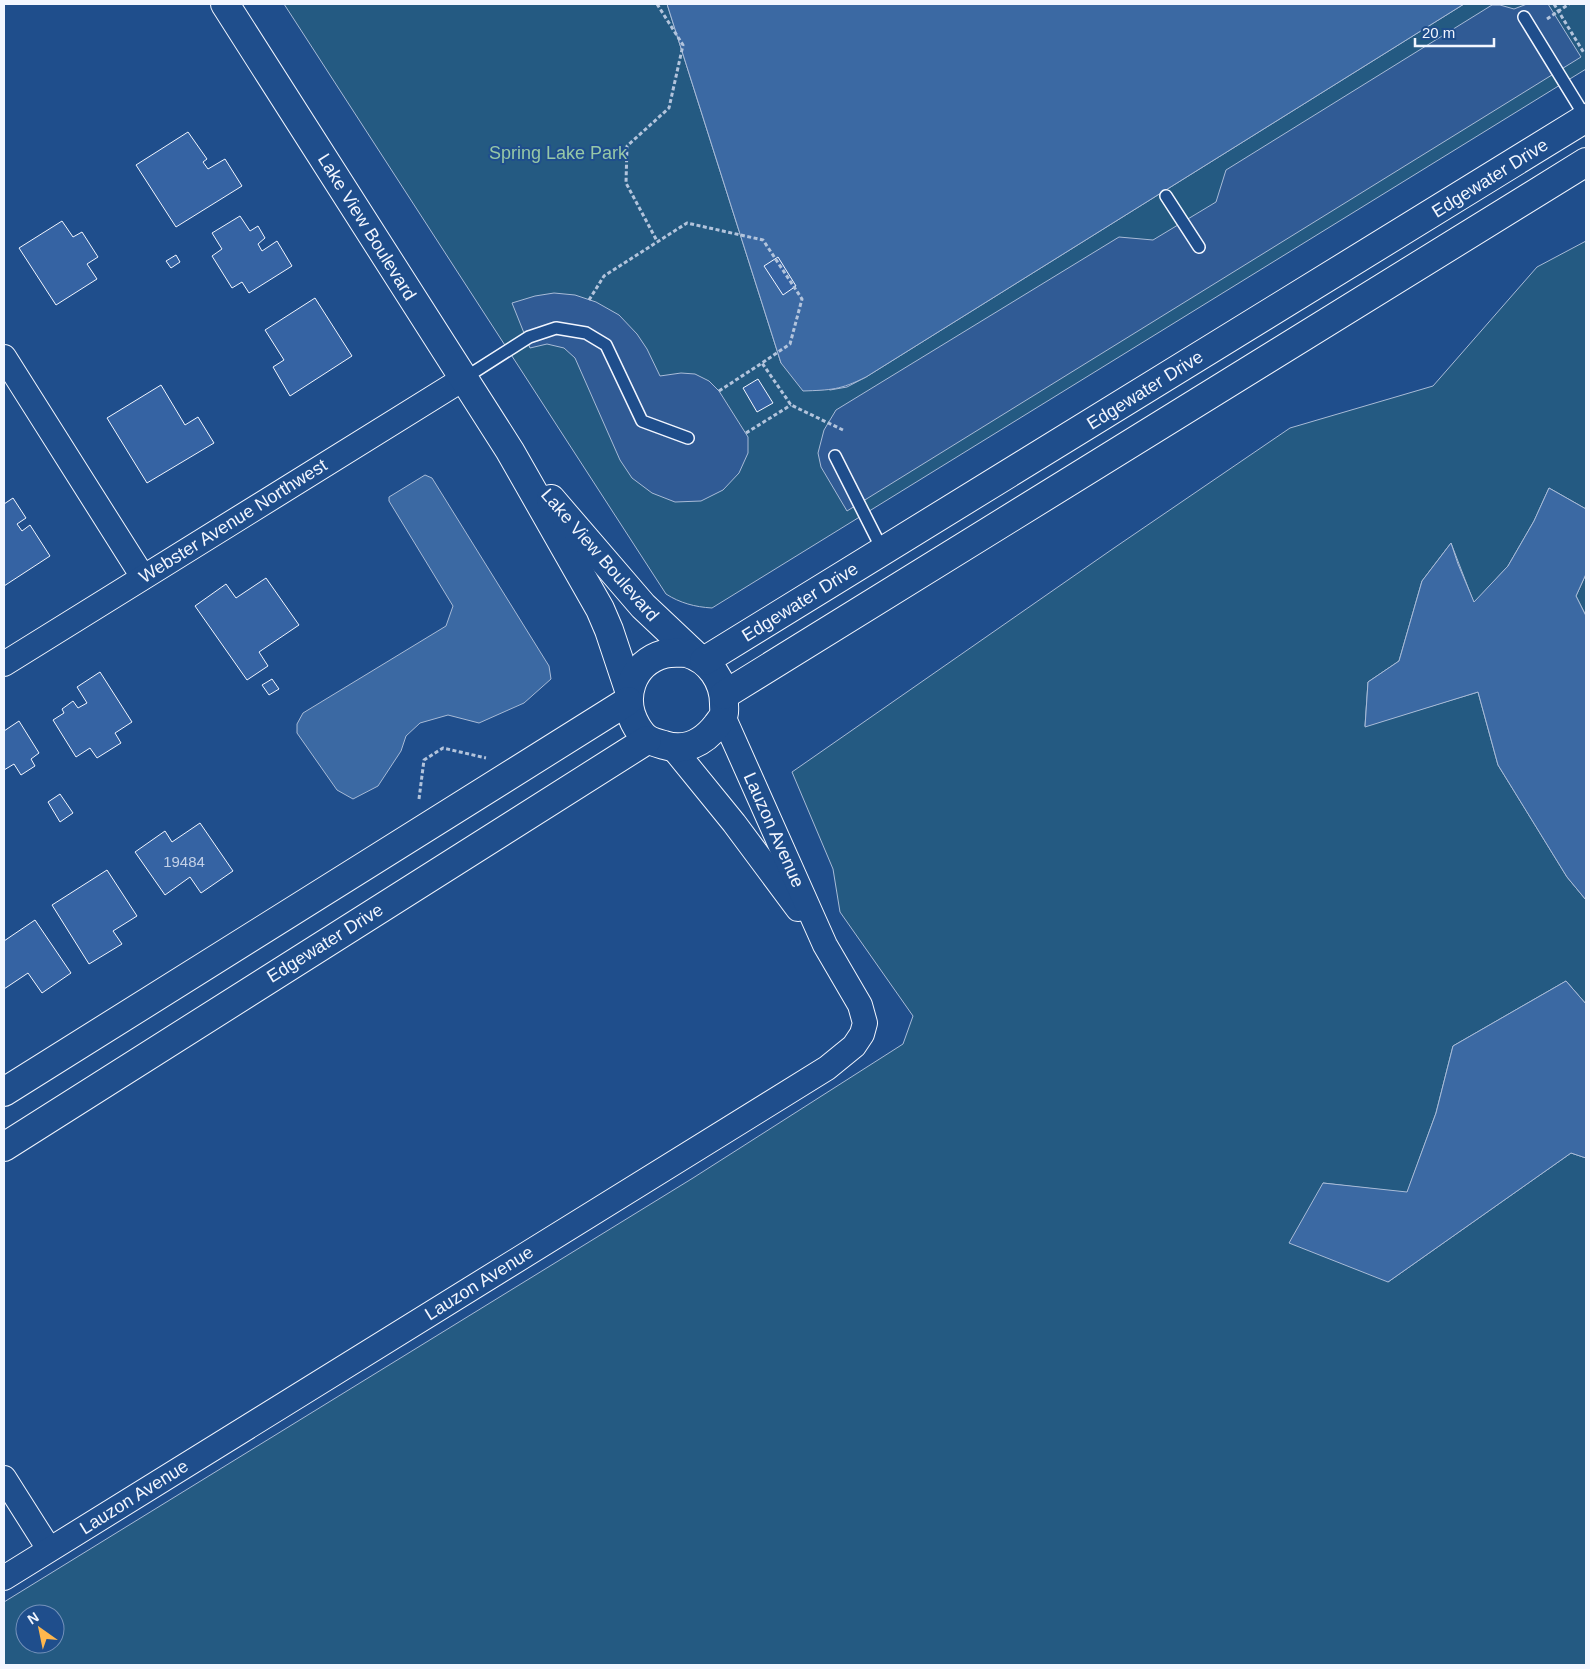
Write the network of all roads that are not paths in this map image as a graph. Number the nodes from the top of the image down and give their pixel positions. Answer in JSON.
{"nodes":[{"id":1,"x":225,"y":4,"type":"edge"},
{"id":2,"x":1524,"y":17,"type":"dead end"},
{"id":3,"x":1586,"y":118,"type":"edge"},
{"id":4,"x":1586,"y":162,"type":"edge"},
{"id":5,"x":1166,"y":196,"type":"dead end"},
{"id":6,"x":1199,"y":247,"type":"dead end"},
{"id":7,"x":1362,"y":302,"type":"junction"},
{"id":8,"x":4,"y":357,"type":"edge"},
{"id":9,"x":463,"y":379,"type":"junction"},
{"id":10,"x":688,"y":438,"type":"dead end"},
{"id":11,"x":510,"y":450,"type":"junction"},
{"id":12,"x":835,"y":456,"type":"dead end"},
{"id":13,"x":883,"y":551,"type":"junction"},
{"id":14,"x":143,"y":577,"type":"junction"},
{"id":15,"x":699,"y":658,"type":"junction"},
{"id":16,"x":4,"y":664,"type":"edge"},
{"id":17,"x":629,"y":695,"type":"junction"},
{"id":18,"x":724,"y":705,"type":"junction"},
{"id":19,"x":660,"y":744,"type":"junction"},
{"id":20,"x":825,"y":945,"type":"junction"},
{"id":21,"x":4,"y":1092,"type":"edge"},
{"id":22,"x":4,"y":1147,"type":"edge"},
{"id":23,"x":4,"y":1478,"type":"edge"},
{"id":24,"x":49,"y":1549,"type":"junction"},
{"id":25,"x":4,"y":1578,"type":"edge"}],
"edges":[{"from":1,"to":9,"type":"street","name":"Lake View Boulevard"},
{"from":2,"to":3,"type":"lane"},
{"from":3,"to":7,"type":"street"},
{"from":3,"to":13,"type":"street","name":"Edgewater Drive"},
{"from":4,"to":7,"type":"street"},
{"from":5,"to":6,"type":"lane"},
{"from":7,"to":18,"type":"street"},
{"from":8,"to":14,"type":"street"},
{"from":9,"to":10,"type":"lane"},
{"from":9,"to":11,"type":"street","name":"Lake View Boulevard"},
{"from":9,"to":14,"type":"street","name":"Webster Avenue Northwest"},
{"from":11,"to":15,"type":"street","name":"Lake View Boulevard"},
{"from":11,"to":17,"type":"street","name":"Lake View Boulevard"},
{"from":12,"to":13,"type":"lane"},
{"from":13,"to":15,"type":"street","name":"Edgewater Drive"},
{"from":14,"to":16,"type":"street","name":"Webster Avenue Northwest"},
{"from":15,"to":17,"type":"street"},
{"from":15,"to":18,"type":"street"},
{"from":17,"to":19,"type":"street"},
{"from":17,"to":21,"type":"street"},
{"from":18,"to":19,"type":"street"},
{"from":18,"to":20,"type":"street","name":"Lauzon Avenue"},
{"from":19,"to":20,"type":"street","name":"Lauzon Avenue"},
{"from":19,"to":22,"type":"street","name":"Edgewater Drive"},
{"from":20,"to":24,"type":"street","name":"Lauzon Avenue"},
{"from":23,"to":24,"type":"street"},
{"from":24,"to":25,"type":"street","name":"Lauzon Avenue"}]}
